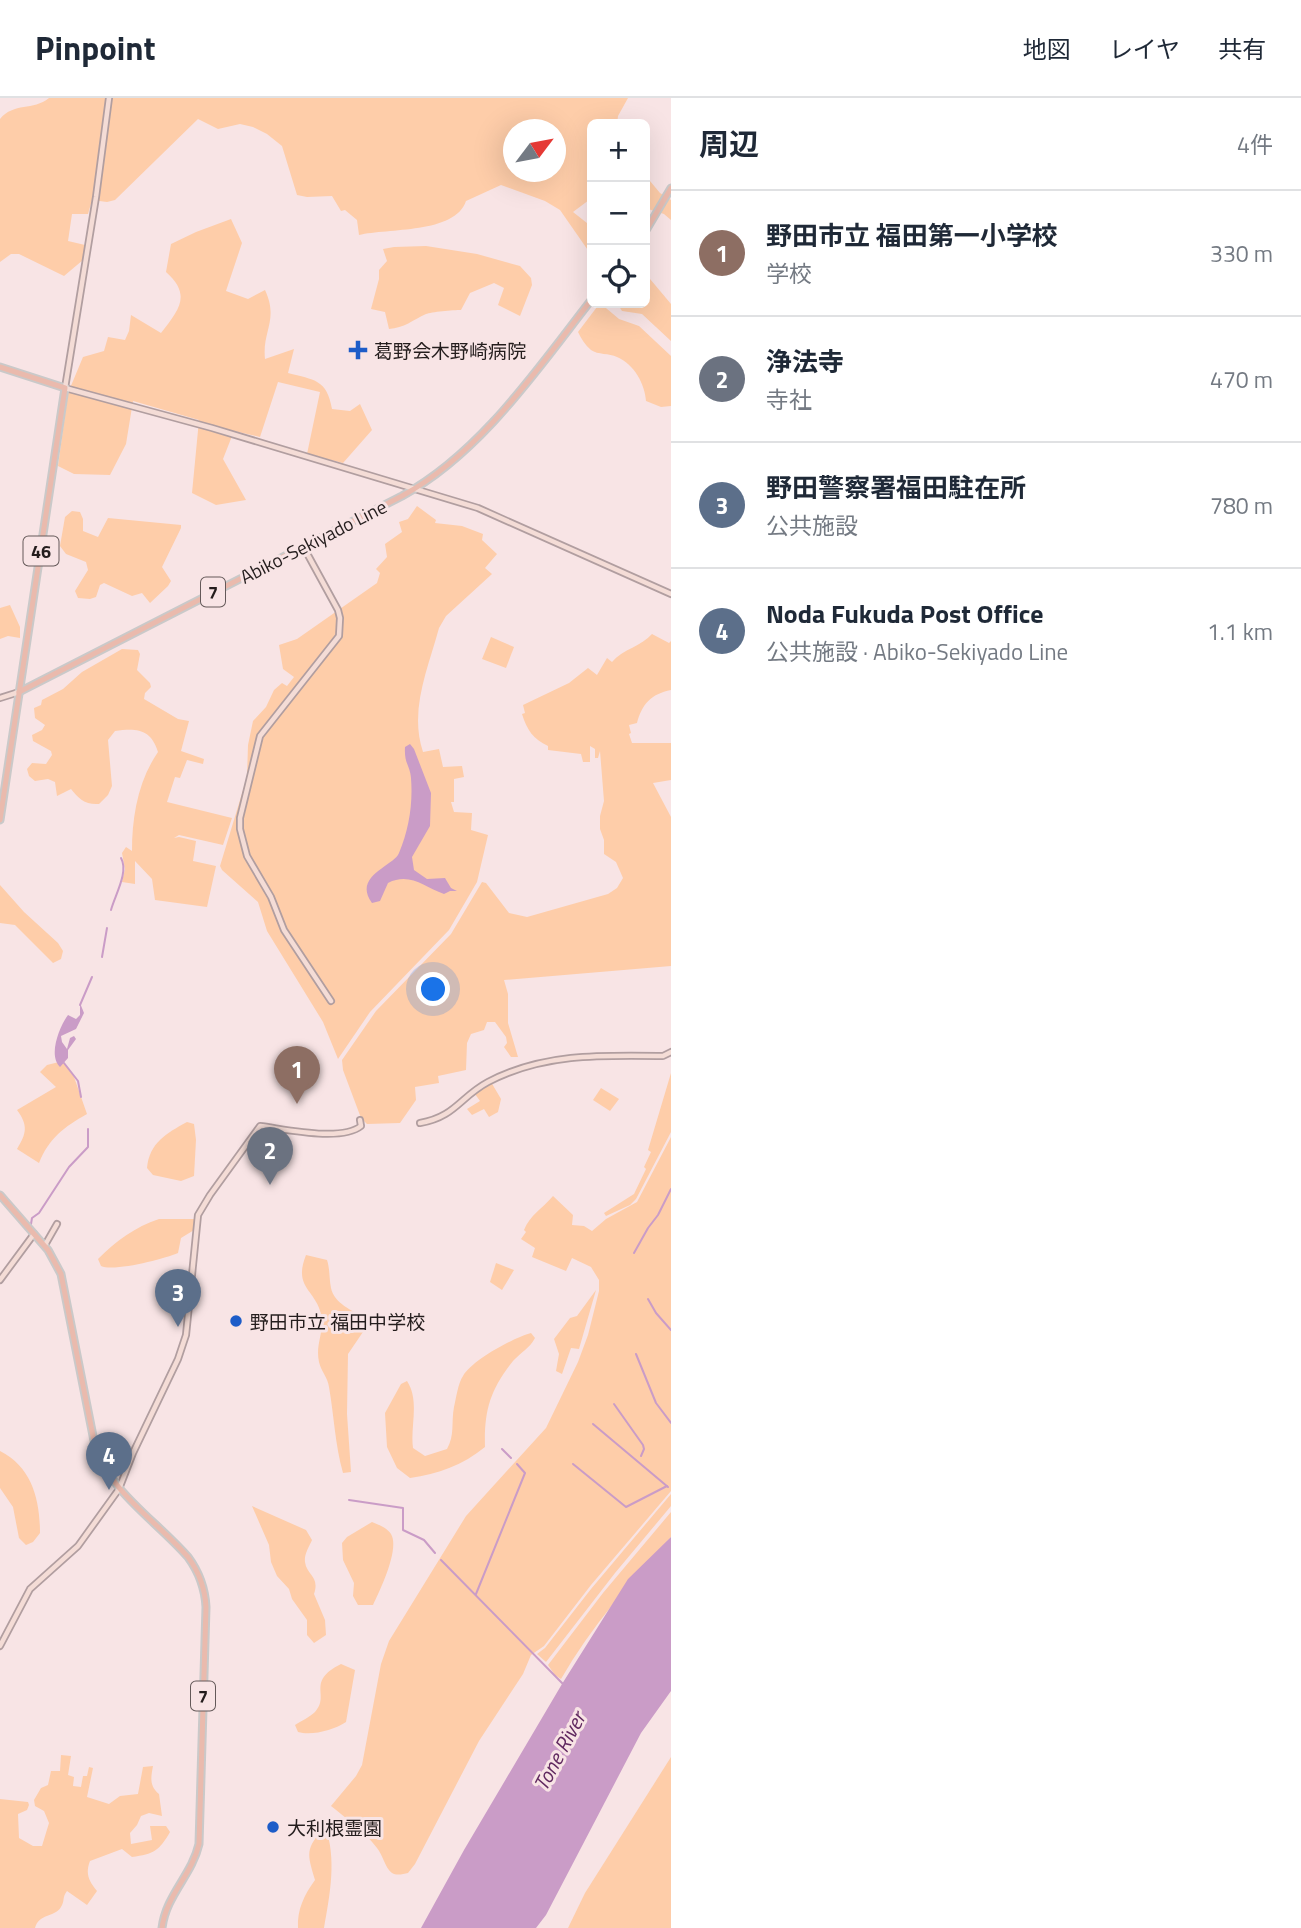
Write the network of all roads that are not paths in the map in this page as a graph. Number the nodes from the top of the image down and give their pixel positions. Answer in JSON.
{"nodes":[{"id":1,"x":109,"y":98,"type":"edge"},
{"id":2,"x":671,"y":188,"type":"edge"},
{"id":3,"x":650,"y":224,"type":"edge"},
{"id":4,"x":587,"y":305,"type":"edge"},
{"id":5,"x":0,"y":367,"type":"edge"},
{"id":6,"x":65,"y":388,"type":"junction"},
{"id":7,"x":416,"y":489,"type":"junction"},
{"id":8,"x":303,"y":546,"type":"junction"},
{"id":9,"x":671,"y":594,"type":"edge"},
{"id":10,"x":19,"y":692,"type":"junction"},
{"id":11,"x":0,"y":698,"type":"edge"},
{"id":12,"x":0,"y":820,"type":"edge"},
{"id":13,"x":331,"y":1001,"type":"dead end"},
{"id":14,"x":671,"y":1052,"type":"edge"},
{"id":15,"x":360,"y":1120,"type":"dead end"},
{"id":16,"x":420,"y":1123,"type":"dead end"},
{"id":17,"x":0,"y":1195,"type":"edge"},
{"id":18,"x":58,"y":1224,"type":"dead end"},
{"id":19,"x":34,"y":1234,"type":"junction"},
{"id":20,"x":45,"y":1245,"type":"junction"},
{"id":21,"x":0,"y":1280,"type":"edge"},
{"id":22,"x":119,"y":1489,"type":"junction"},
{"id":23,"x":0,"y":1646,"type":"edge"},
{"id":24,"x":162,"y":1928,"type":"edge"}],
"edges":[{"from":1,"to":6,"type":"street"},
{"from":2,"to":3,"type":"main road"},
{"from":4,"to":7,"type":"main road","name":"Abiko-Sekiyado Line","number":"7"},
{"from":5,"to":6,"type":"main road"},
{"from":6,"to":7,"type":"street"},
{"from":6,"to":10,"type":"main road","number":"46"},
{"from":7,"to":8,"type":"main road","name":"Abiko-Sekiyado Line","number":"7"},
{"from":7,"to":9,"type":"street"},
{"from":8,"to":10,"type":"main road","name":"Abiko-Sekiyado Line","number":"7"},
{"from":8,"to":13,"type":"street"},
{"from":10,"to":11,"type":"street"},
{"from":10,"to":12,"type":"main road"},
{"from":14,"to":16,"type":"street"},
{"from":15,"to":22,"type":"street"},
{"from":17,"to":19,"type":"main road","number":"7"},
{"from":18,"to":20,"type":"street"},
{"from":19,"to":20,"type":"main road","number":"7"},
{"from":19,"to":21,"type":"street"},
{"from":20,"to":22,"type":"main road","number":"7"},
{"from":22,"to":23,"type":"street"},
{"from":22,"to":24,"type":"main road","number":"7"}]}
